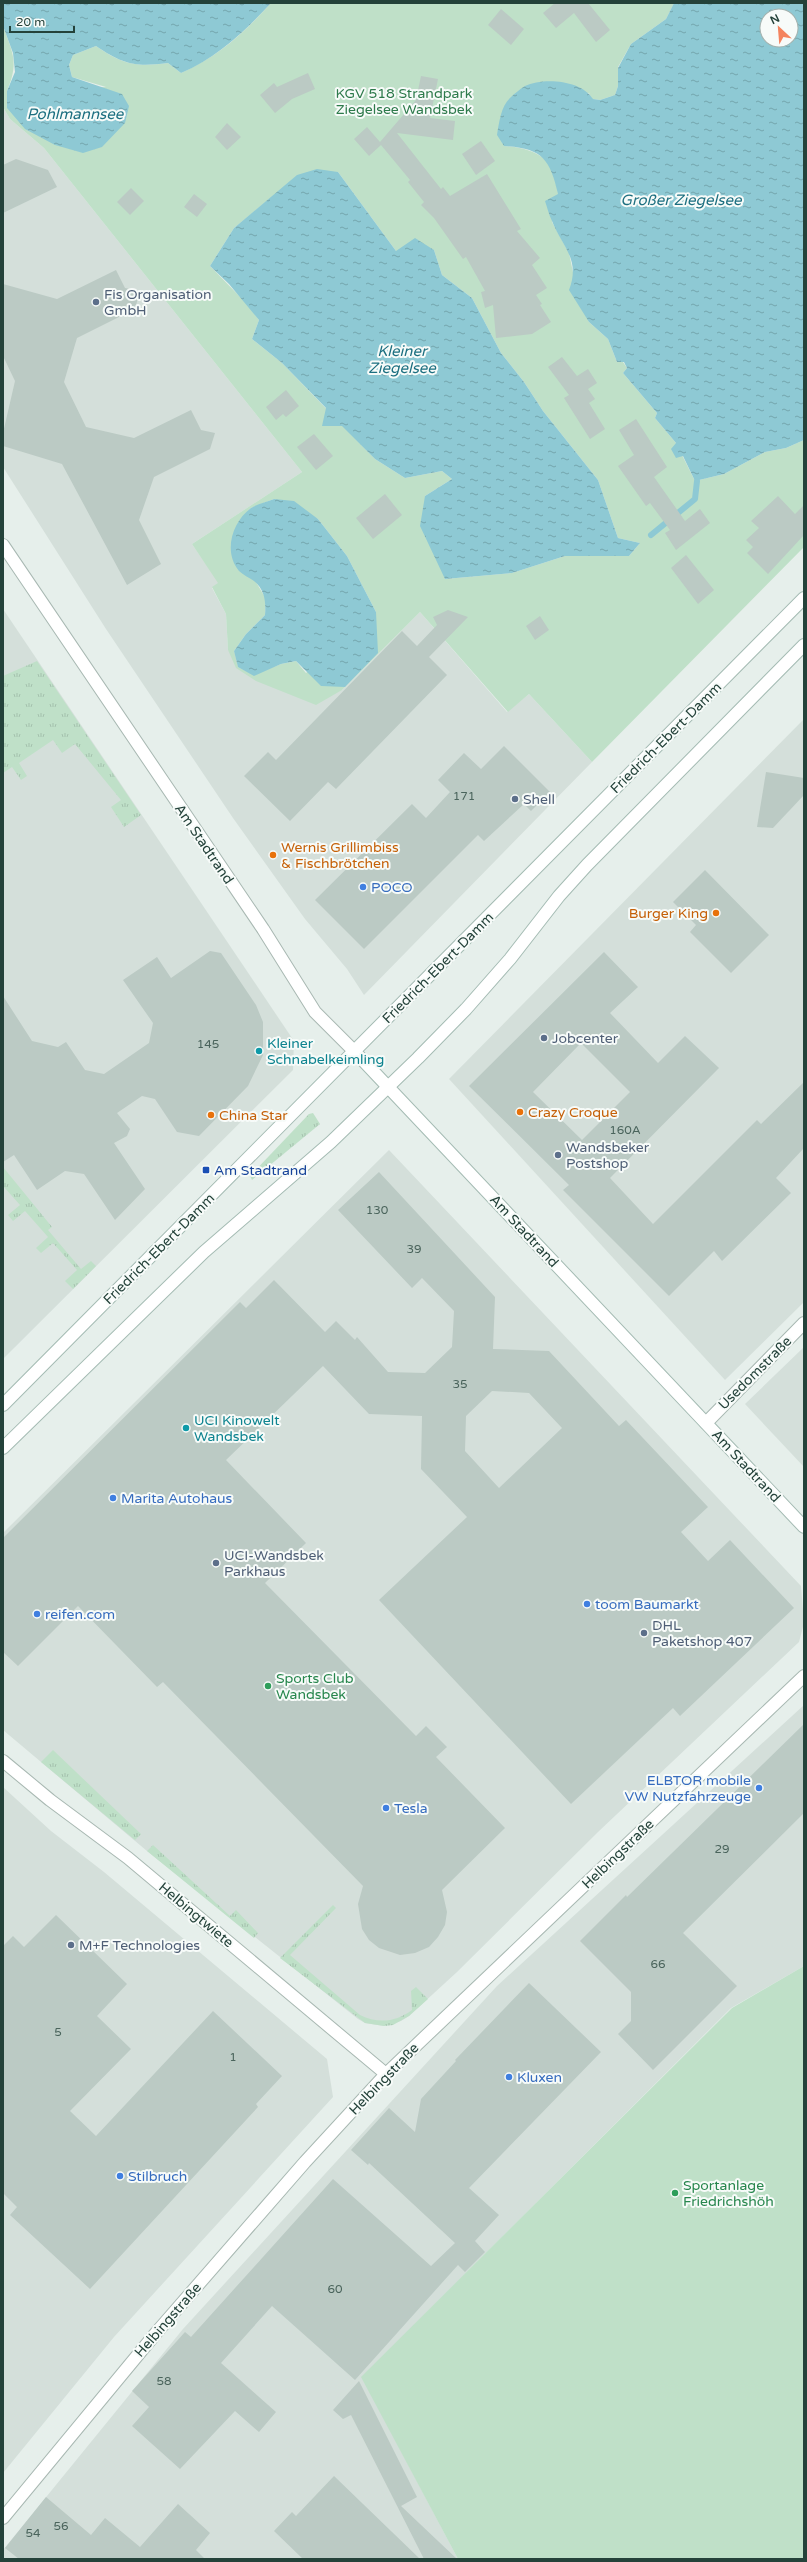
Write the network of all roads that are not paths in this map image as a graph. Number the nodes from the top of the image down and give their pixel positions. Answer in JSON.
{"nodes":[{"id":1,"x":3,"y":545,"type":"edge"},
{"id":2,"x":804,"y":598,"type":"edge"},
{"id":3,"x":804,"y":645,"type":"edge"},
{"id":4,"x":355,"y":1052,"type":"junction"},
{"id":5,"x":389,"y":1087,"type":"junction"},
{"id":6,"x":804,"y":1323,"type":"edge"},
{"id":7,"x":3,"y":1405,"type":"edge"},
{"id":8,"x":706,"y":1423,"type":"junction"},
{"id":9,"x":3,"y":1448,"type":"edge"},
{"id":10,"x":804,"y":1527,"type":"edge"},
{"id":11,"x":804,"y":1676,"type":"edge"},
{"id":12,"x":3,"y":1761,"type":"edge"},
{"id":13,"x":386,"y":2074,"type":"junction"},
{"id":14,"x":3,"y":2518,"type":"edge"}],
"edges":[{"from":1,"to":4,"type":"main road","name":"Am Stadtrand"},
{"from":2,"to":4,"type":"main road","name":"Friedrich-Ebert-Damm"},
{"from":3,"to":5,"type":"main road"},
{"from":4,"to":5,"type":"main road","name":"Am Stadtrand"},
{"from":4,"to":7,"type":"main road","name":"Friedrich-Ebert-Damm"},
{"from":5,"to":8,"type":"main road","name":"Am Stadtrand"},
{"from":5,"to":9,"type":"main road"},
{"from":6,"to":8,"type":"main road","name":"Usedomstraße"},
{"from":8,"to":10,"type":"main road","name":"Am Stadtrand"},
{"from":11,"to":13,"type":"main road","name":"Helbingstraße"},
{"from":12,"to":13,"type":"main road","name":"Helbingtwiete"},
{"from":13,"to":14,"type":"main road","name":"Helbingstraße"}]}
